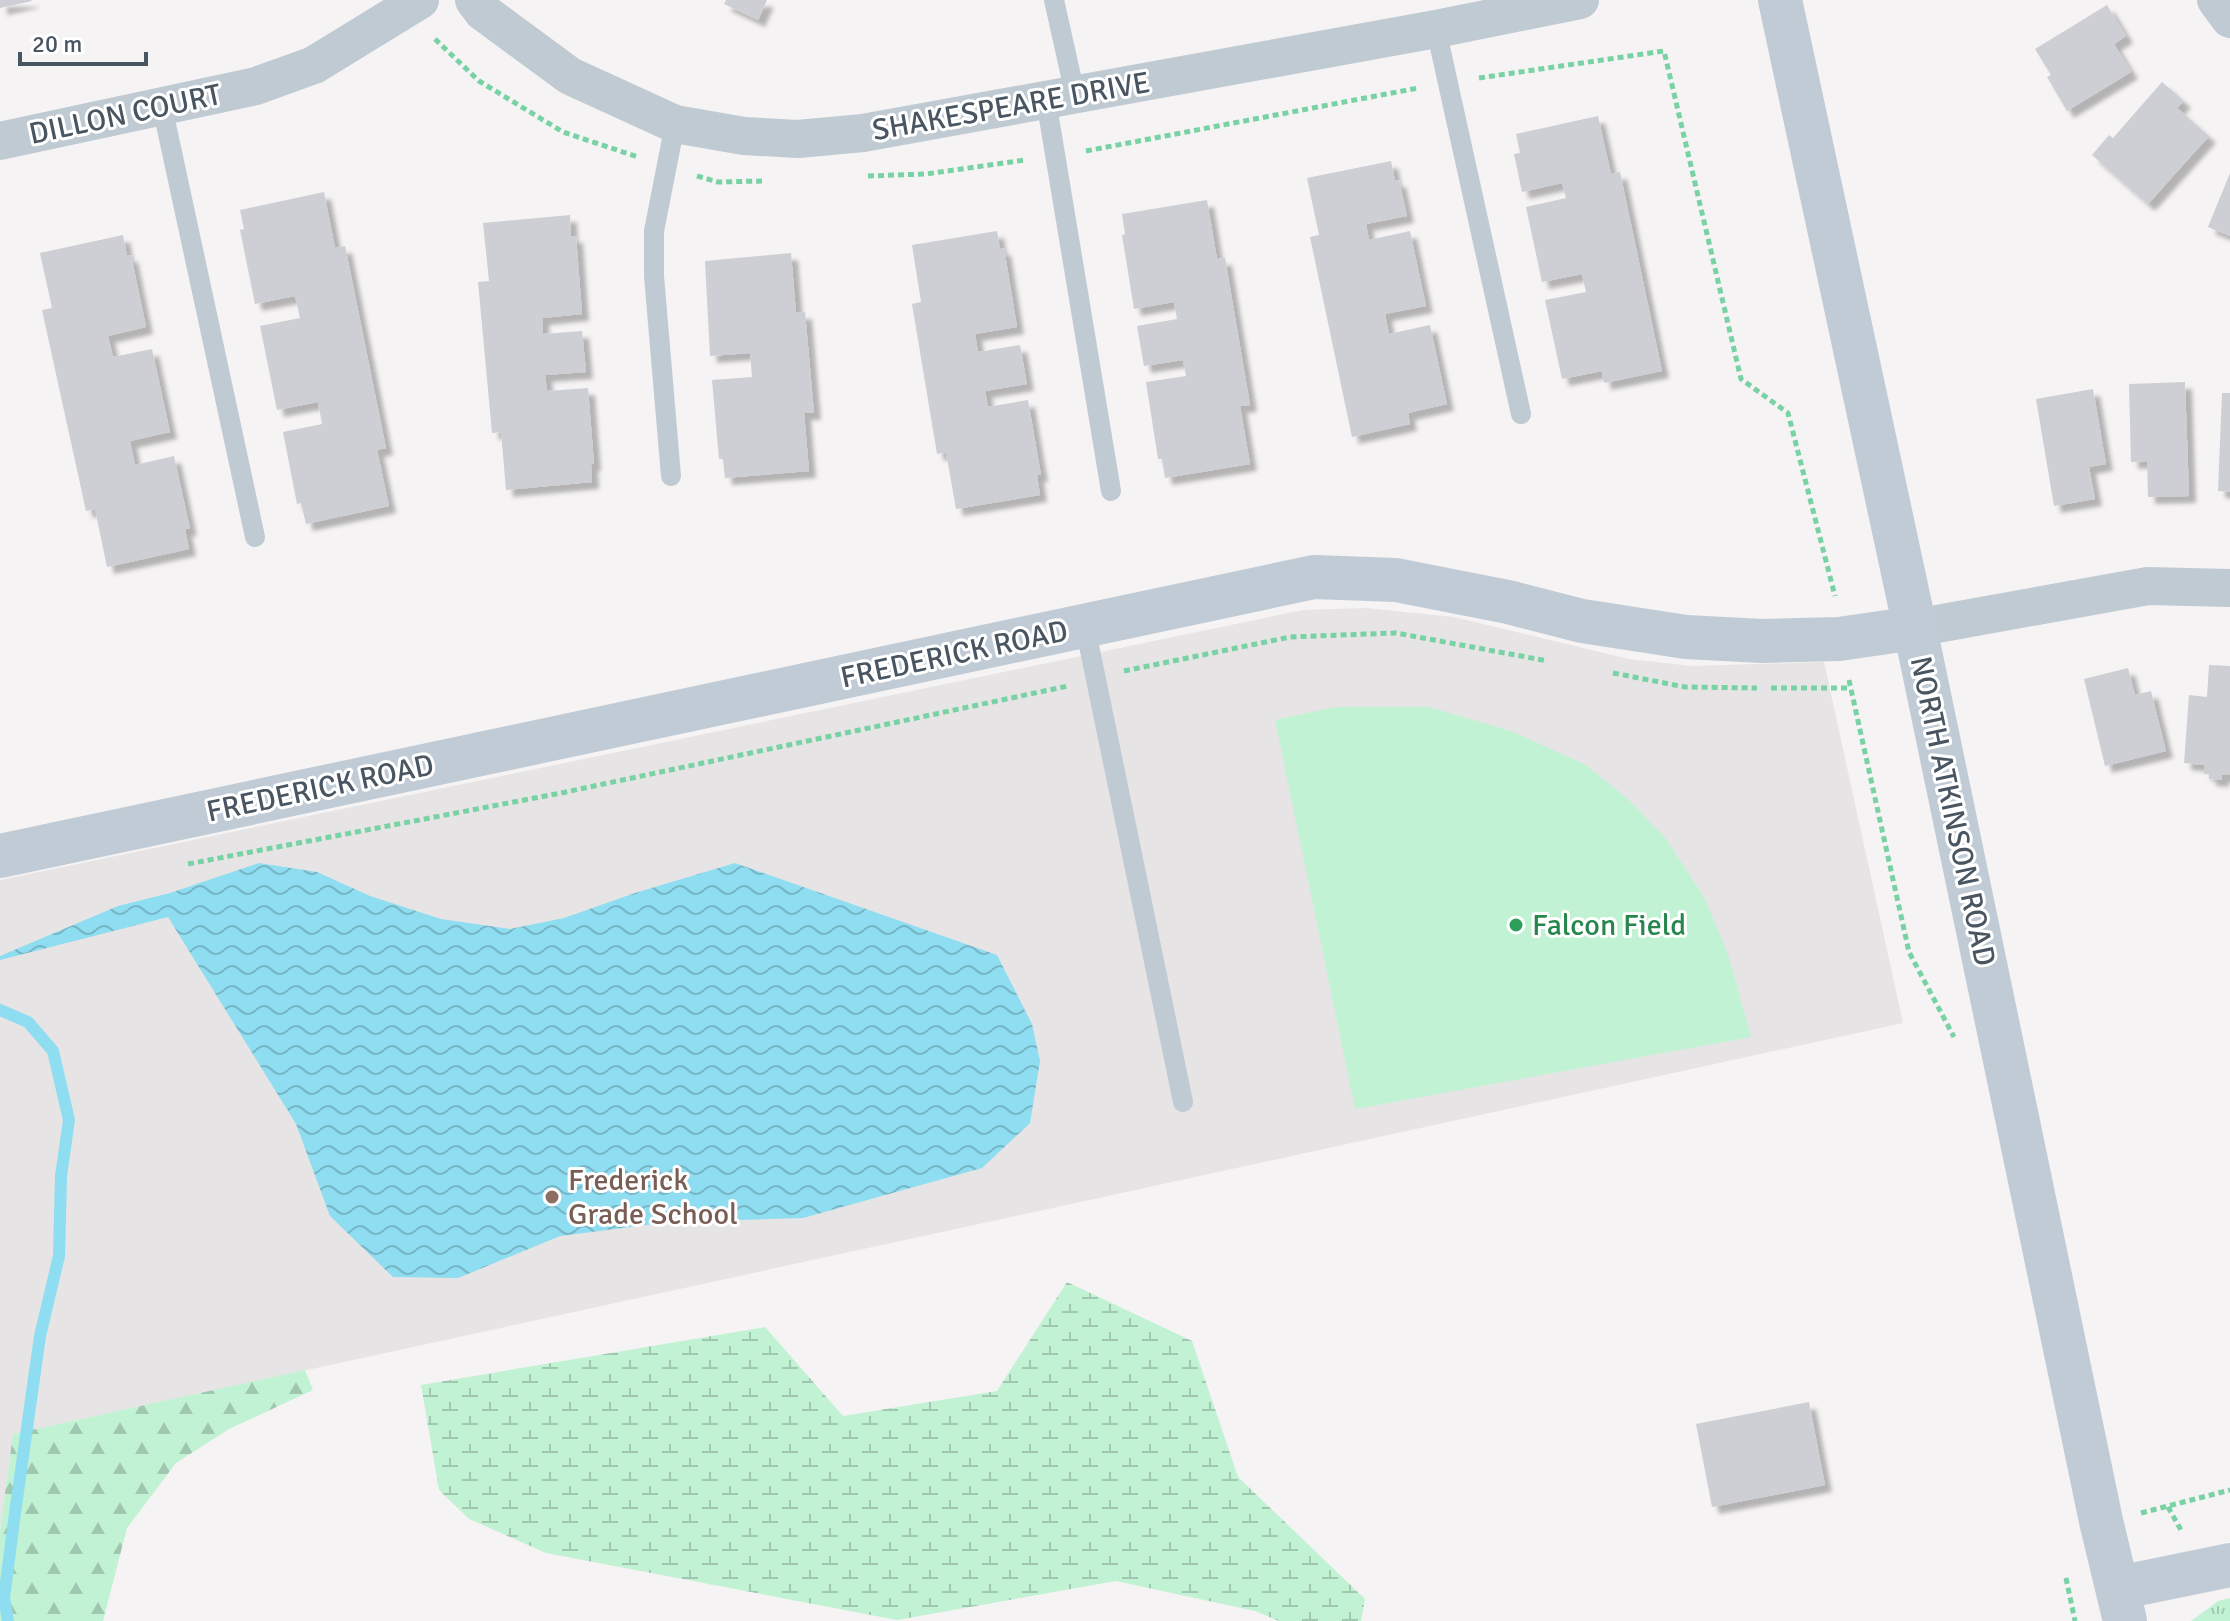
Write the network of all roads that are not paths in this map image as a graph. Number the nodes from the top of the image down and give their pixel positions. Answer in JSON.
{"nodes":[{"id":1,"x":474,"y":0,"type":"edge"},
{"id":2,"x":1054,"y":0,"type":"edge"},
{"id":3,"x":1580,"y":0,"type":"edge"},
{"id":4,"x":1780,"y":0,"type":"edge"},
{"id":5,"x":2216,"y":0,"type":"edge"},
{"id":6,"x":412,"y":4,"type":"edge"},
{"id":7,"x":2230,"y":19,"type":"edge"},
{"id":8,"x":1436,"y":29,"type":"junction"},
{"id":9,"x":1061,"y":97,"type":"junction"},
{"id":10,"x":162,"y":106,"type":"junction"},
{"id":11,"x":675,"y":124,"type":"junction"},
{"id":12,"x":0,"y":141,"type":"edge"},
{"id":13,"x":1521,"y":414,"type":"dead end"},
{"id":14,"x":671,"y":476,"type":"dead end"},
{"id":15,"x":1111,"y":491,"type":"dead end"},
{"id":16,"x":255,"y":537,"type":"dead end"},
{"id":17,"x":2230,"y":588,"type":"edge"},
{"id":18,"x":1085,"y":626,"type":"junction"},
{"id":19,"x":1915,"y":628,"type":"junction"},
{"id":20,"x":0,"y":856,"type":"edge"},
{"id":21,"x":1183,"y":1102,"type":"dead end"},
{"id":22,"x":2230,"y":1565,"type":"edge"},
{"id":23,"x":2122,"y":1604,"type":"edge"}],
"edges":[{"from":1,"to":11,"type":"street","name":"SHAKESPEARE DRIVE"},
{"from":2,"to":9,"type":"lane"},
{"from":3,"to":8,"type":"street","name":"SHAKESPEARE DRIVE"},
{"from":4,"to":19,"type":"street","name":"NORTH ATKINSON ROAD"},
{"from":5,"to":7,"type":"street"},
{"from":6,"to":10,"type":"street","name":"DILLON COURT"},
{"from":8,"to":9,"type":"street","name":"SHAKESPEARE DRIVE"},
{"from":8,"to":13,"type":"lane"},
{"from":9,"to":11,"type":"street","name":"SHAKESPEARE DRIVE"},
{"from":9,"to":15,"type":"lane"},
{"from":10,"to":12,"type":"street","name":"DILLON COURT"},
{"from":10,"to":16,"type":"lane"},
{"from":11,"to":14,"type":"lane"},
{"from":17,"to":19,"type":"street"},
{"from":18,"to":19,"type":"street","name":"FREDERICK ROAD"},
{"from":18,"to":20,"type":"street","name":"FREDERICK ROAD"},
{"from":18,"to":21,"type":"lane"},
{"from":19,"to":23,"type":"street","name":"NORTH ATKINSON ROAD"},
{"from":22,"to":23,"type":"street"}]}
